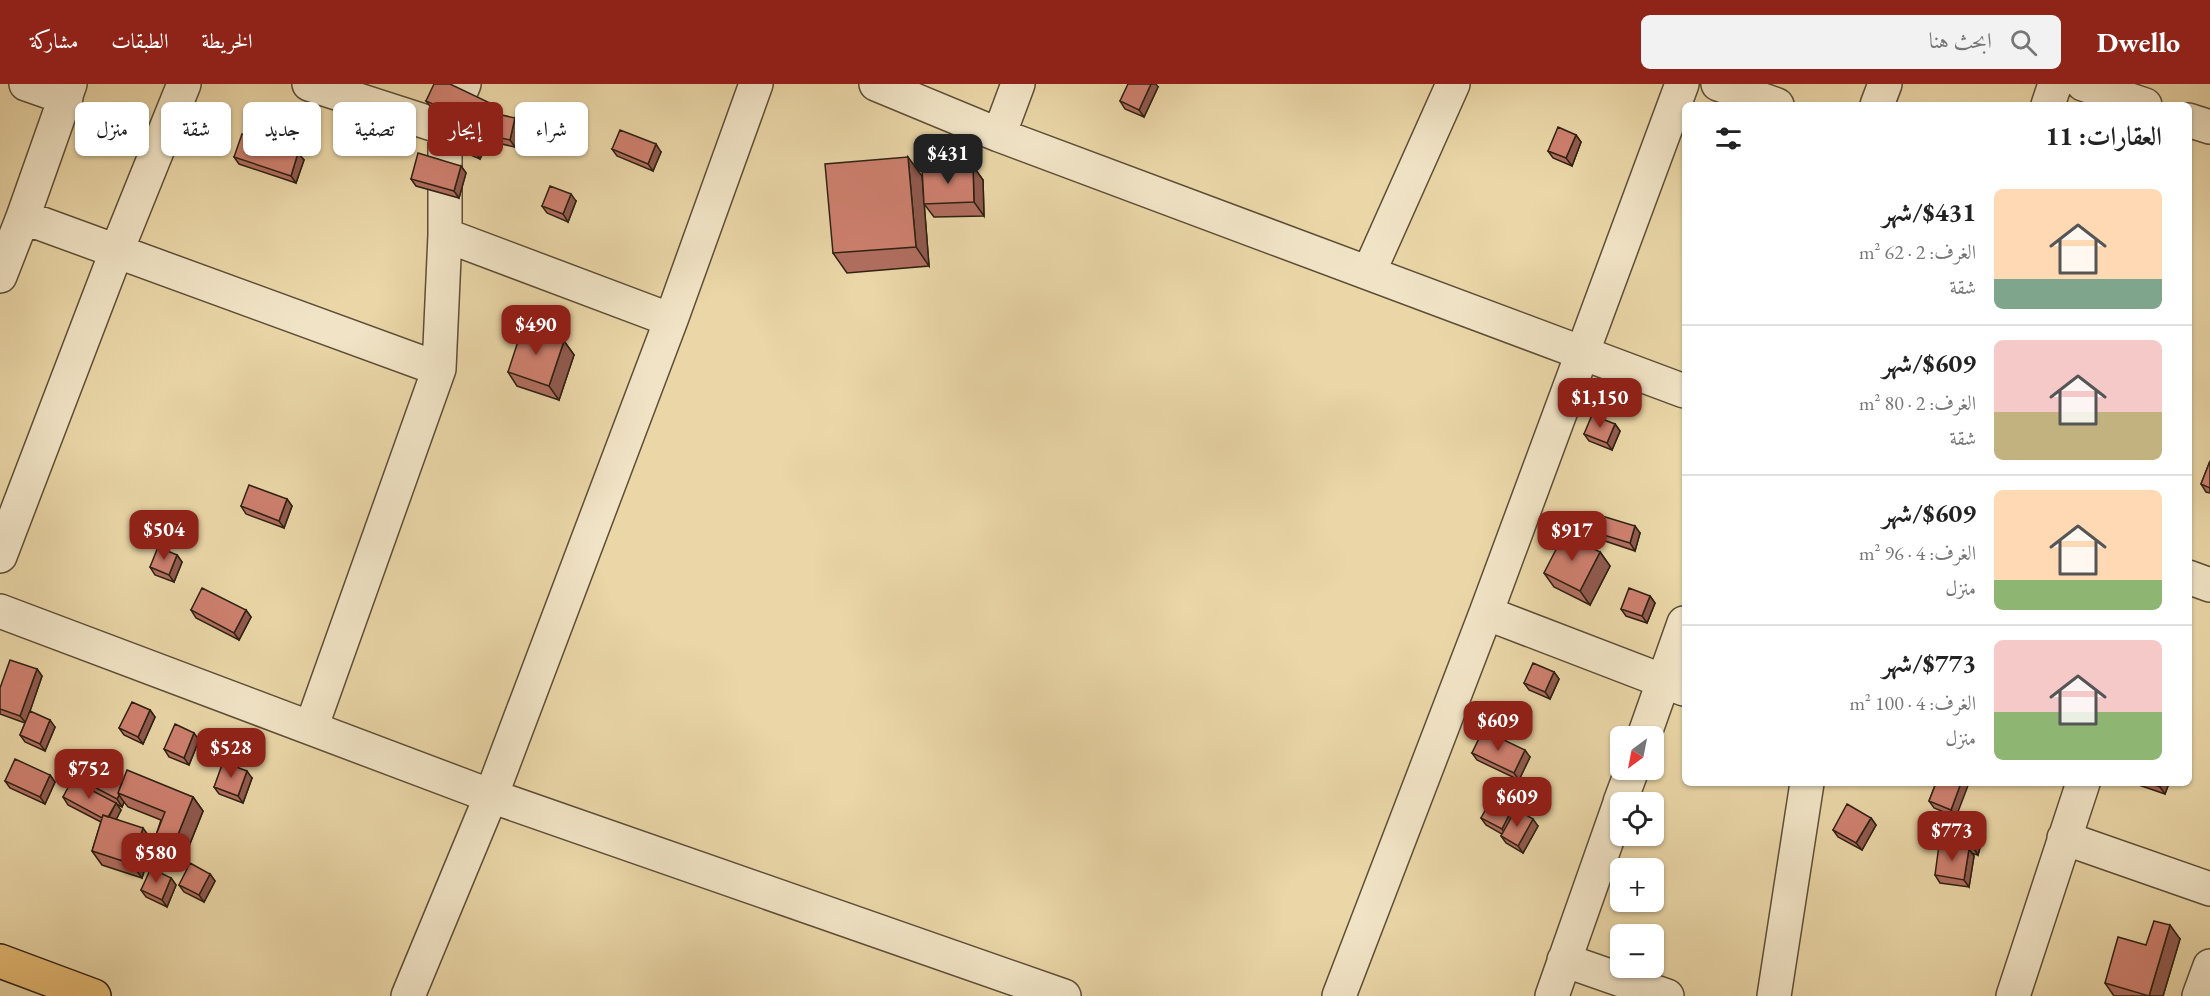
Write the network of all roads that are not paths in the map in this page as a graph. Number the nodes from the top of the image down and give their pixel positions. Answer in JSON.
{"nodes":[{"id":1,"x":26,"y":84,"type":"edge"},
{"id":2,"x":184,"y":84,"type":"edge"},
{"id":3,"x":309,"y":84,"type":"edge"},
{"id":4,"x":464,"y":84,"type":"edge"},
{"id":5,"x":756,"y":84,"type":"edge"},
{"id":6,"x":876,"y":84,"type":"edge"},
{"id":7,"x":1018,"y":84,"type":"edge"},
{"id":8,"x":1453,"y":84,"type":"edge"},
{"id":9,"x":1682,"y":84,"type":"edge"},
{"id":10,"x":1718,"y":84,"type":"edge"},
{"id":11,"x":1885,"y":84,"type":"edge"},
{"id":12,"x":2055,"y":84,"type":"edge"},
{"id":13,"x":2084,"y":84,"type":"edge"},
{"id":14,"x":68,"y":91,"type":"edge"},
{"id":15,"x":456,"y":102,"type":"edge"},
{"id":16,"x":1769,"y":102,"type":"edge"},
{"id":17,"x":1878,"y":102,"type":"edge"},
{"id":18,"x":2049,"y":102,"type":"edge"},
{"id":19,"x":2136,"y":102,"type":"edge"},
{"id":20,"x":2192,"y":121,"type":"edge"},
{"id":21,"x":428,"y":122,"type":"edge"},
{"id":22,"x":2210,"y":128,"type":"edge"},
{"id":23,"x":999,"y":135,"type":"junction"},
{"id":24,"x":445,"y":156,"type":"edge"},
{"id":25,"x":23,"y":217,"type":"junction"},
{"id":26,"x":445,"y":235,"type":"junction"},
{"id":27,"x":117,"y":250,"type":"junction"},
{"id":28,"x":1369,"y":272,"type":"junction"},
{"id":29,"x":0,"y":276,"type":"edge"},
{"id":30,"x":671,"y":320,"type":"junction"},
{"id":31,"x":1582,"y":351,"type":"junction"},
{"id":32,"x":439,"y":369,"type":"junction"},
{"id":33,"x":1682,"y":390,"type":"edge"},
{"id":34,"x":0,"y":556,"type":"edge"},
{"id":35,"x":2192,"y":578,"type":"edge"},
{"id":36,"x":2210,"y":585,"type":"edge"},
{"id":37,"x":0,"y":611,"type":"edge"},
{"id":38,"x":1486,"y":613,"type":"junction"},
{"id":39,"x":1682,"y":635,"type":"edge"},
{"id":40,"x":1674,"y":685,"type":"edge"},
{"id":41,"x":1650,"y":726,"type":"edge"},
{"id":42,"x":310,"y":728,"type":"junction"},
{"id":43,"x":1807,"y":786,"type":"edge"},
{"id":44,"x":2082,"y":786,"type":"edge"},
{"id":45,"x":491,"y":796,"type":"junction"},
{"id":46,"x":1610,"y":831,"type":"edge"},
{"id":47,"x":2064,"y":838,"type":"junction"},
{"id":48,"x":2210,"y":889,"type":"edge"},
{"id":49,"x":1564,"y":960,"type":"junction"},
{"id":50,"x":0,"y":961,"type":"edge"},
{"id":51,"x":2210,"y":966,"type":"edge"},
{"id":52,"x":94,"y":996,"type":"edge"},
{"id":53,"x":408,"y":996,"type":"edge"},
{"id":54,"x":1065,"y":996,"type":"edge"},
{"id":55,"x":1339,"y":996,"type":"edge"},
{"id":56,"x":1552,"y":996,"type":"edge"},
{"id":57,"x":1667,"y":996,"type":"edge"},
{"id":58,"x":1774,"y":996,"type":"edge"},
{"id":59,"x":2013,"y":996,"type":"edge"},
{"id":60,"x":2199,"y":996,"type":"edge"}],
"edges":[{"from":1,"to":14,"type":"street"},
{"from":2,"to":27,"type":"street"},
{"from":3,"to":21,"type":"street"},
{"from":4,"to":15,"type":"street"},
{"from":5,"to":30,"type":"street"},
{"from":6,"to":23,"type":"street"},
{"from":7,"to":23,"type":"street"},
{"from":8,"to":28,"type":"street"},
{"from":9,"to":31,"type":"street"},
{"from":10,"to":16,"type":"street"},
{"from":11,"to":17,"type":"street"},
{"from":12,"to":18,"type":"street"},
{"from":13,"to":19,"type":"street"},
{"from":14,"to":25,"type":"street"},
{"from":20,"to":22,"type":"street"},
{"from":23,"to":28,"type":"street"},
{"from":24,"to":26,"type":"street"},
{"from":25,"to":27,"type":"street"},
{"from":25,"to":29,"type":"street"},
{"from":26,"to":30,"type":"street"},
{"from":26,"to":32,"type":"street"},
{"from":27,"to":32,"type":"street"},
{"from":27,"to":34,"type":"street"},
{"from":28,"to":31,"type":"street"},
{"from":30,"to":45,"type":"street"},
{"from":31,"to":33,"type":"street"},
{"from":31,"to":38,"type":"street"},
{"from":32,"to":42,"type":"street"},
{"from":35,"to":36,"type":"street"},
{"from":37,"to":42,"type":"street"},
{"from":38,"to":40,"type":"street"},
{"from":38,"to":55,"type":"street"},
{"from":39,"to":40,"type":"street"},
{"from":40,"to":41,"type":"street"},
{"from":42,"to":45,"type":"street"},
{"from":43,"to":58,"type":"street"},
{"from":44,"to":47,"type":"street"},
{"from":45,"to":53,"type":"street"},
{"from":45,"to":54,"type":"street"},
{"from":46,"to":49,"type":"street"},
{"from":47,"to":48,"type":"street"},
{"from":47,"to":59,"type":"street"},
{"from":49,"to":56,"type":"street"},
{"from":49,"to":57,"type":"street"},
{"from":50,"to":52,"type":"main road"},
{"from":51,"to":60,"type":"street"}]}
